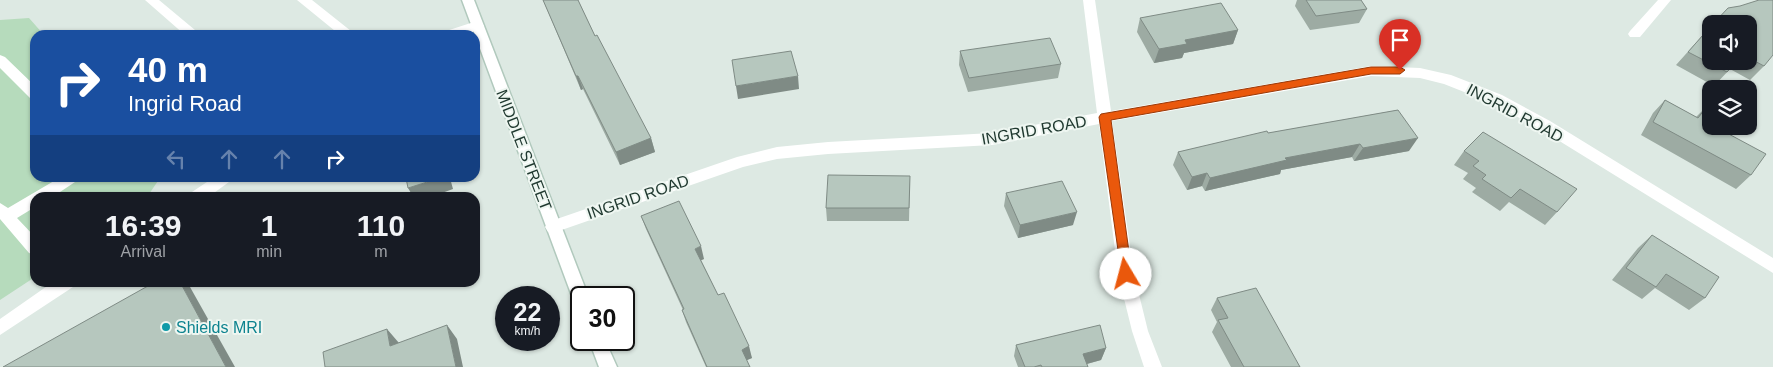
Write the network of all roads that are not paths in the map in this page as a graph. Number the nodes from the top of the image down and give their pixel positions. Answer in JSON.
{"nodes":[{"id":1,"x":151,"y":0,"type":"edge"},
{"id":2,"x":303,"y":0,"type":"edge"},
{"id":3,"x":468,"y":0,"type":"edge"},
{"id":4,"x":1089,"y":0,"type":"edge"},
{"id":5,"x":1665,"y":0,"type":"edge"},
{"id":6,"x":477,"y":26,"type":"junction"},
{"id":7,"x":188,"y":30,"type":"edge"},
{"id":8,"x":342,"y":30,"type":"edge"},
{"id":9,"x":464,"y":30,"type":"edge"},
{"id":10,"x":478,"y":30,"type":"edge"},
{"id":11,"x":480,"y":34,"type":"edge"},
{"id":12,"x":1635,"y":34,"type":"dead end"},
{"id":13,"x":0,"y":60,"type":"edge"},
{"id":14,"x":30,"y":89,"type":"edge"},
{"id":15,"x":1105,"y":117,"type":"junction"},
{"id":16,"x":63,"y":182,"type":"edge"},
{"id":17,"x":218,"y":182,"type":"edge"},
{"id":18,"x":46,"y":192,"type":"edge"},
{"id":19,"x":203,"y":192,"type":"edge"},
{"id":20,"x":30,"y":201,"type":"edge"},
{"id":21,"x":4,"y":213,"type":"edge"},
{"id":22,"x":552,"y":227,"type":"junction"},
{"id":23,"x":30,"y":242,"type":"edge"},
{"id":24,"x":1773,"y":266,"type":"edge"},
{"id":25,"x":576,"y":286,"type":"edge"},
{"id":26,"x":60,"y":287,"type":"edge"},
{"id":27,"x":0,"y":328,"type":"edge"},
{"id":28,"x":601,"y":351,"type":"edge"},
{"id":29,"x":608,"y":367,"type":"edge"},
{"id":30,"x":1153,"y":367,"type":"edge"}],
"edges":[{"from":1,"to":7,"type":"street"},
{"from":2,"to":8,"type":"street"},
{"from":3,"to":6,"type":"street","name":"MIDDLE STREET"},
{"from":4,"to":15,"type":"street"},
{"from":5,"to":12,"type":"street"},
{"from":6,"to":9,"type":"street"},
{"from":6,"to":10,"type":"street","name":"MIDDLE STREET"},
{"from":11,"to":22,"type":"street","name":"MIDDLE STREET"},
{"from":13,"to":14,"type":"street"},
{"from":15,"to":22,"type":"street","name":"INGRID ROAD"},
{"from":15,"to":24,"type":"street","name":"INGRID ROAD"},
{"from":15,"to":30,"type":"street"},
{"from":16,"to":18,"type":"street"},
{"from":17,"to":19,"type":"street"},
{"from":20,"to":21,"type":"street"},
{"from":21,"to":23,"type":"street"},
{"from":22,"to":25,"type":"street","name":"MIDDLE STREET"},
{"from":26,"to":27,"type":"street"},
{"from":28,"to":29,"type":"street"}]}
